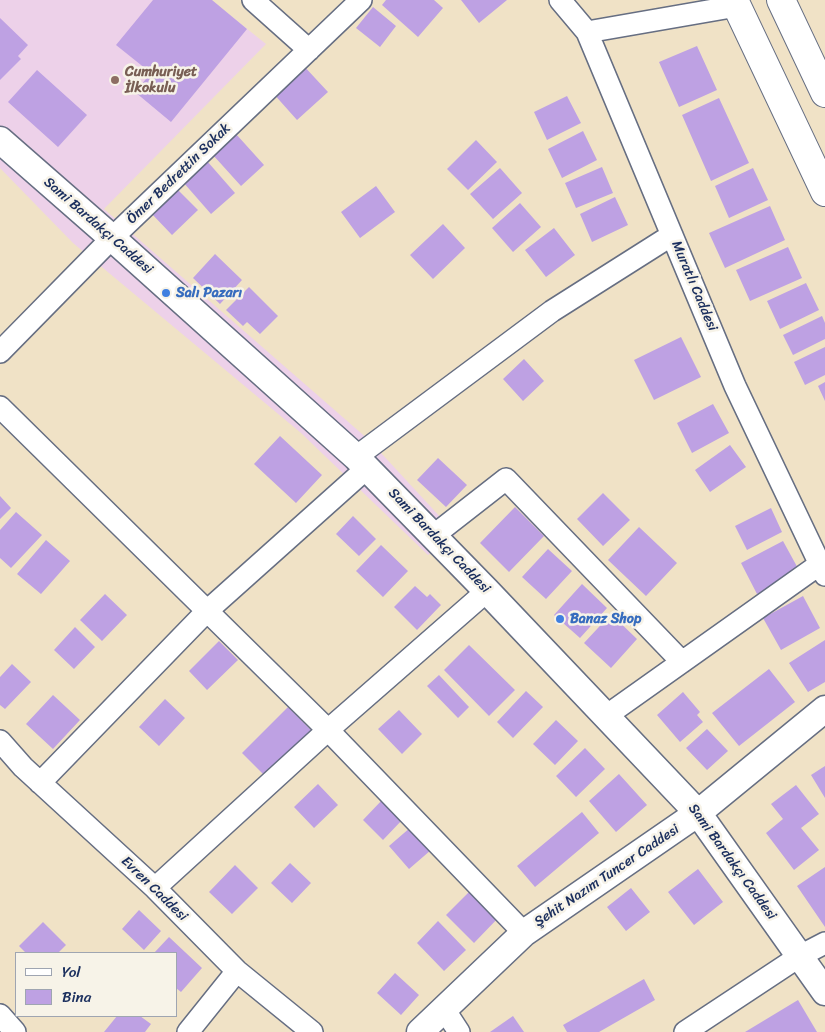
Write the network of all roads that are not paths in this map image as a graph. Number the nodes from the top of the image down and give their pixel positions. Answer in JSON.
{"nodes":[{"id":1,"x":252,"y":0,"type":"edge"},
{"id":2,"x":361,"y":0,"type":"edge"},
{"id":3,"x":560,"y":0,"type":"edge"},
{"id":4,"x":781,"y":0,"type":"edge"},
{"id":5,"x":736,"y":3,"type":"edge"},
{"id":6,"x":588,"y":32,"type":"junction"},
{"id":7,"x":309,"y":50,"type":"junction"},
{"id":8,"x":825,"y":93,"type":"edge"},
{"id":9,"x":0,"y":140,"type":"edge"},
{"id":10,"x":825,"y":192,"type":"edge"},
{"id":11,"x":672,"y":235,"type":"junction"},
{"id":12,"x":112,"y":238,"type":"junction"},
{"id":13,"x":0,"y":352,"type":"edge"},
{"id":14,"x":0,"y":408,"type":"edge"},
{"id":15,"x":362,"y":463,"type":"junction"},
{"id":16,"x":434,"y":536,"type":"junction"},
{"id":17,"x":822,"y":570,"type":"edge"},
{"id":18,"x":487,"y":591,"type":"junction"},
{"id":19,"x":207,"y":611,"type":"junction"},
{"id":20,"x":682,"y":662,"type":"junction"},
{"id":21,"x":825,"y":710,"type":"edge"},
{"id":22,"x":606,"y":716,"type":"junction"},
{"id":23,"x":328,"y":730,"type":"junction"},
{"id":24,"x":0,"y":741,"type":"edge"},
{"id":25,"x":40,"y":783,"type":"junction"},
{"id":26,"x":698,"y":813,"type":"junction"},
{"id":27,"x":155,"y":888,"type":"junction"},
{"id":28,"x":524,"y":933,"type":"junction"},
{"id":29,"x":825,"y":943,"type":"edge"},
{"id":30,"x":800,"y":956,"type":"junction"},
{"id":31,"x":237,"y":971,"type":"junction"},
{"id":32,"x":825,"y":992,"type":"edge"},
{"id":33,"x":444,"y":1009,"type":"junction"},
{"id":34,"x":0,"y":1015,"type":"edge"},
{"id":35,"x":16,"y":1032,"type":"edge"},
{"id":36,"x":188,"y":1032,"type":"edge"},
{"id":37,"x":312,"y":1032,"type":"edge"},
{"id":38,"x":420,"y":1032,"type":"edge"},
{"id":39,"x":459,"y":1032,"type":"edge"},
{"id":40,"x":685,"y":1032,"type":"edge"}],
"edges":[{"from":1,"to":7,"type":"street"},
{"from":2,"to":7,"type":"street","name":"Ömer Bedrettin Sokak"},
{"from":3,"to":6,"type":"street","name":"Muratlı Caddesi"},
{"from":4,"to":8,"type":"highway"},
{"from":5,"to":6,"type":"street"},
{"from":5,"to":10,"type":"highway"},
{"from":6,"to":11,"type":"street","name":"Muratlı Caddesi"},
{"from":7,"to":12,"type":"street","name":"Ömer Bedrettin Sokak"},
{"from":9,"to":12,"type":"street","name":"Sami Bardakçı Caddesi"},
{"from":11,"to":15,"type":"street"},
{"from":11,"to":17,"type":"street","name":"Muratlı Caddesi"},
{"from":12,"to":13,"type":"street","name":"Ömer Bedrettin Sokak"},
{"from":12,"to":15,"type":"street","name":"Sami Bardakçı Caddesi"},
{"from":14,"to":19,"type":"street"},
{"from":15,"to":16,"type":"street","name":"Sami Bardakçı Caddesi"},
{"from":15,"to":19,"type":"street"},
{"from":16,"to":18,"type":"street","name":"Sami Bardakçı Caddesi"},
{"from":16,"to":20,"type":"street"},
{"from":17,"to":20,"type":"street"},
{"from":18,"to":22,"type":"street","name":"Sami Bardakçı Caddesi"},
{"from":18,"to":23,"type":"street"},
{"from":19,"to":23,"type":"street"},
{"from":19,"to":25,"type":"street"},
{"from":20,"to":22,"type":"street"},
{"from":21,"to":26,"type":"street","name":"Şehit Nazım Tuncer Caddesi"},
{"from":22,"to":26,"type":"street","name":"Sami Bardakçı Caddesi"},
{"from":23,"to":27,"type":"street"},
{"from":23,"to":28,"type":"street"},
{"from":24,"to":25,"type":"street","name":"Evren Caddesi"},
{"from":25,"to":27,"type":"street","name":"Evren Caddesi"},
{"from":26,"to":28,"type":"street","name":"Şehit Nazım Tuncer Caddesi"},
{"from":26,"to":30,"type":"street","name":"Sami Bardakçı Caddesi"},
{"from":27,"to":31,"type":"street","name":"Evren Caddesi"},
{"from":28,"to":33,"type":"street","name":"Şehit Nazım Tuncer Caddesi"},
{"from":29,"to":30,"type":"street"},
{"from":30,"to":32,"type":"street","name":"Sami Bardakçı Caddesi"},
{"from":30,"to":40,"type":"street"},
{"from":31,"to":36,"type":"street"},
{"from":31,"to":37,"type":"street","name":"Evren Caddesi"},
{"from":33,"to":38,"type":"street","name":"Şehit Nazım Tuncer Caddesi"},
{"from":33,"to":39,"type":"street"},
{"from":34,"to":35,"type":"street"}]}
